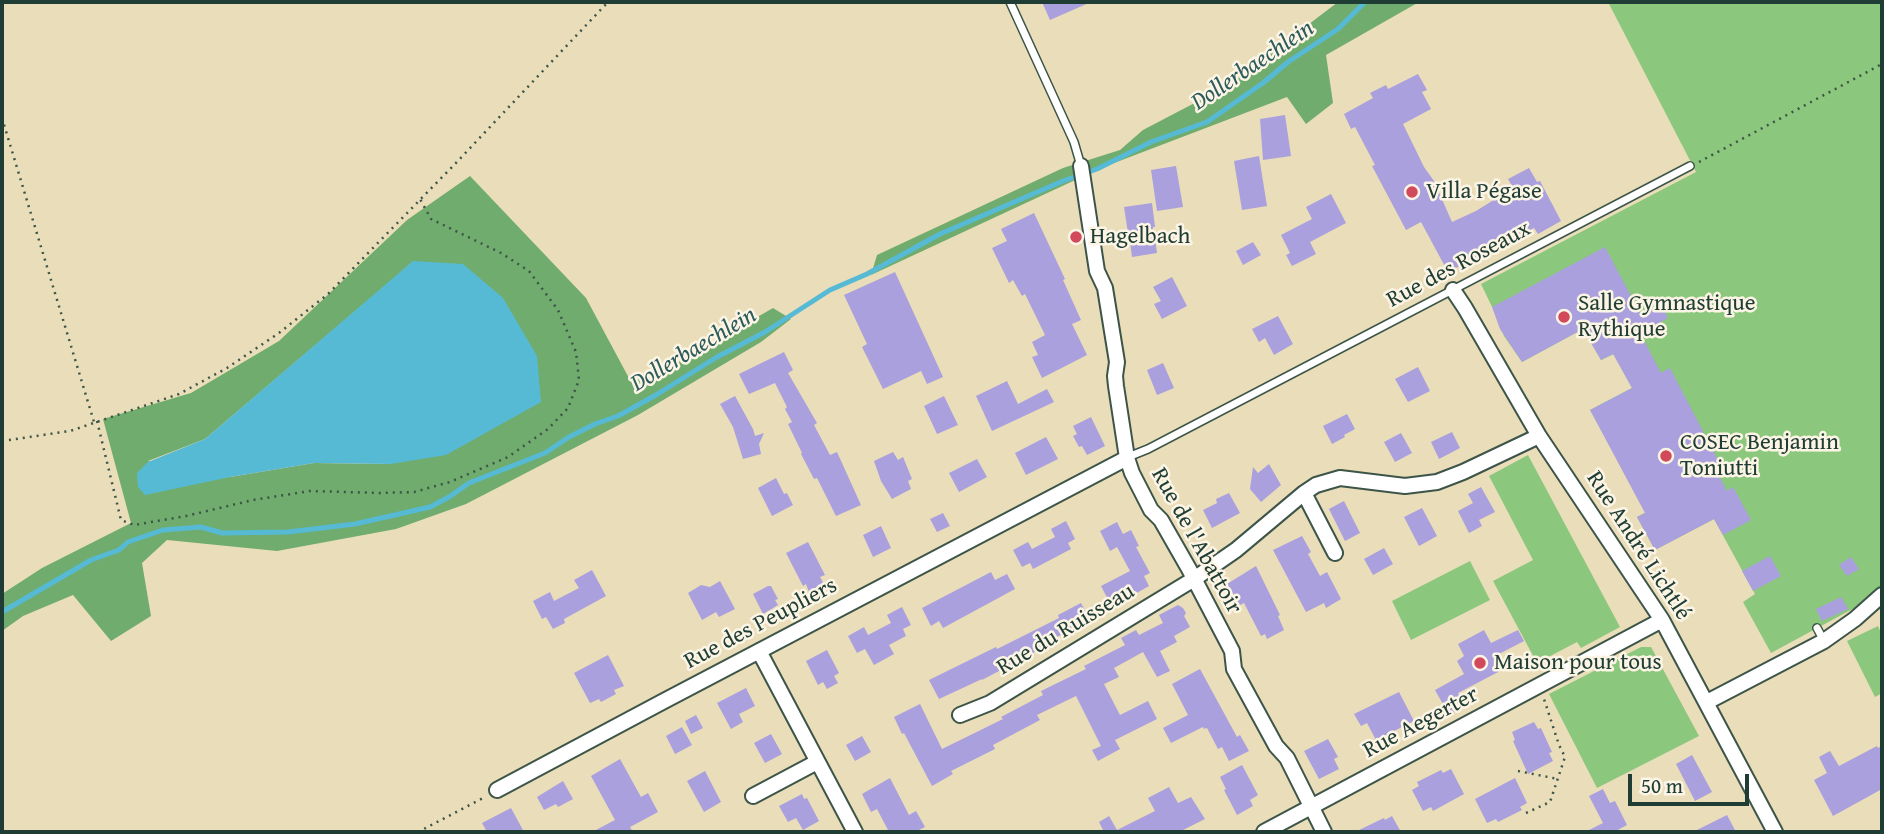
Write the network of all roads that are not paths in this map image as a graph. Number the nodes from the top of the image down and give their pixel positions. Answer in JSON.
{"nodes":[{"id":1,"x":1010,"y":2,"type":"edge"},
{"id":2,"x":1081,"y":166,"type":"joint"},
{"id":3,"x":1690,"y":166,"type":"road end"},
{"id":4,"x":1452,"y":290,"type":"junction"},
{"id":5,"x":1539,"y":436,"type":"junction"},
{"id":6,"x":1127,"y":458,"type":"junction"},
{"id":7,"x":1304,"y":493,"type":"junction"},
{"id":8,"x":1335,"y":553,"type":"dead end"},
{"id":9,"x":1194,"y":579,"type":"junction"},
{"id":10,"x":1882,"y":596,"type":"edge"},
{"id":11,"x":1662,"y":620,"type":"junction"},
{"id":12,"x":759,"y":651,"type":"junction"},
{"id":13,"x":1707,"y":702,"type":"junction"},
{"id":14,"x":960,"y":715,"type":"dead end"},
{"id":15,"x":817,"y":762,"type":"junction"},
{"id":16,"x":497,"y":790,"type":"road end"},
{"id":17,"x":753,"y":796,"type":"dead end"},
{"id":18,"x":1312,"y":807,"type":"junction"},
{"id":19,"x":855,"y":832,"type":"edge"},
{"id":20,"x":1264,"y":832,"type":"edge"},
{"id":21,"x":1324,"y":832,"type":"edge"},
{"id":22,"x":1775,"y":832,"type":"edge"}],
"edges":[{"from":1,"to":2,"type":"lane"},
{"from":2,"to":6,"type":"street","name":"Rue de l'Abattoir"},
{"from":3,"to":4,"type":"lane","name":"Rue des Roseaux"},
{"from":4,"to":5,"type":"street","name":"Rue André Lichtlé"},
{"from":4,"to":6,"type":"lane","name":"Rue des Roseaux"},
{"from":5,"to":7,"type":"street","name":"Rue du Ruisseau"},
{"from":5,"to":11,"type":"street","name":"Rue André Lichtlé"},
{"from":6,"to":9,"type":"street","name":"Rue de l'Abattoir"},
{"from":6,"to":12,"type":"street","name":"Rue des Peupliers"},
{"from":7,"to":8,"type":"street"},
{"from":7,"to":9,"type":"street","name":"Rue du Ruisseau"},
{"from":9,"to":14,"type":"street","name":"Rue du Ruisseau"},
{"from":9,"to":18,"type":"street","name":"Rue de l'Abattoir"},
{"from":10,"to":13,"type":"street"},
{"from":11,"to":13,"type":"street","name":"Rue André Lichtlé"},
{"from":11,"to":18,"type":"street","name":"Rue Aegerter"},
{"from":12,"to":15,"type":"street"},
{"from":12,"to":16,"type":"street","name":"Rue des Peupliers"},
{"from":13,"to":22,"type":"street","name":"Rue André Lichtlé"},
{"from":15,"to":17,"type":"street"},
{"from":15,"to":19,"type":"street"},
{"from":18,"to":20,"type":"street","name":"Rue Aegerter"},
{"from":18,"to":21,"type":"street","name":"Rue de l'Abattoir"}]}
